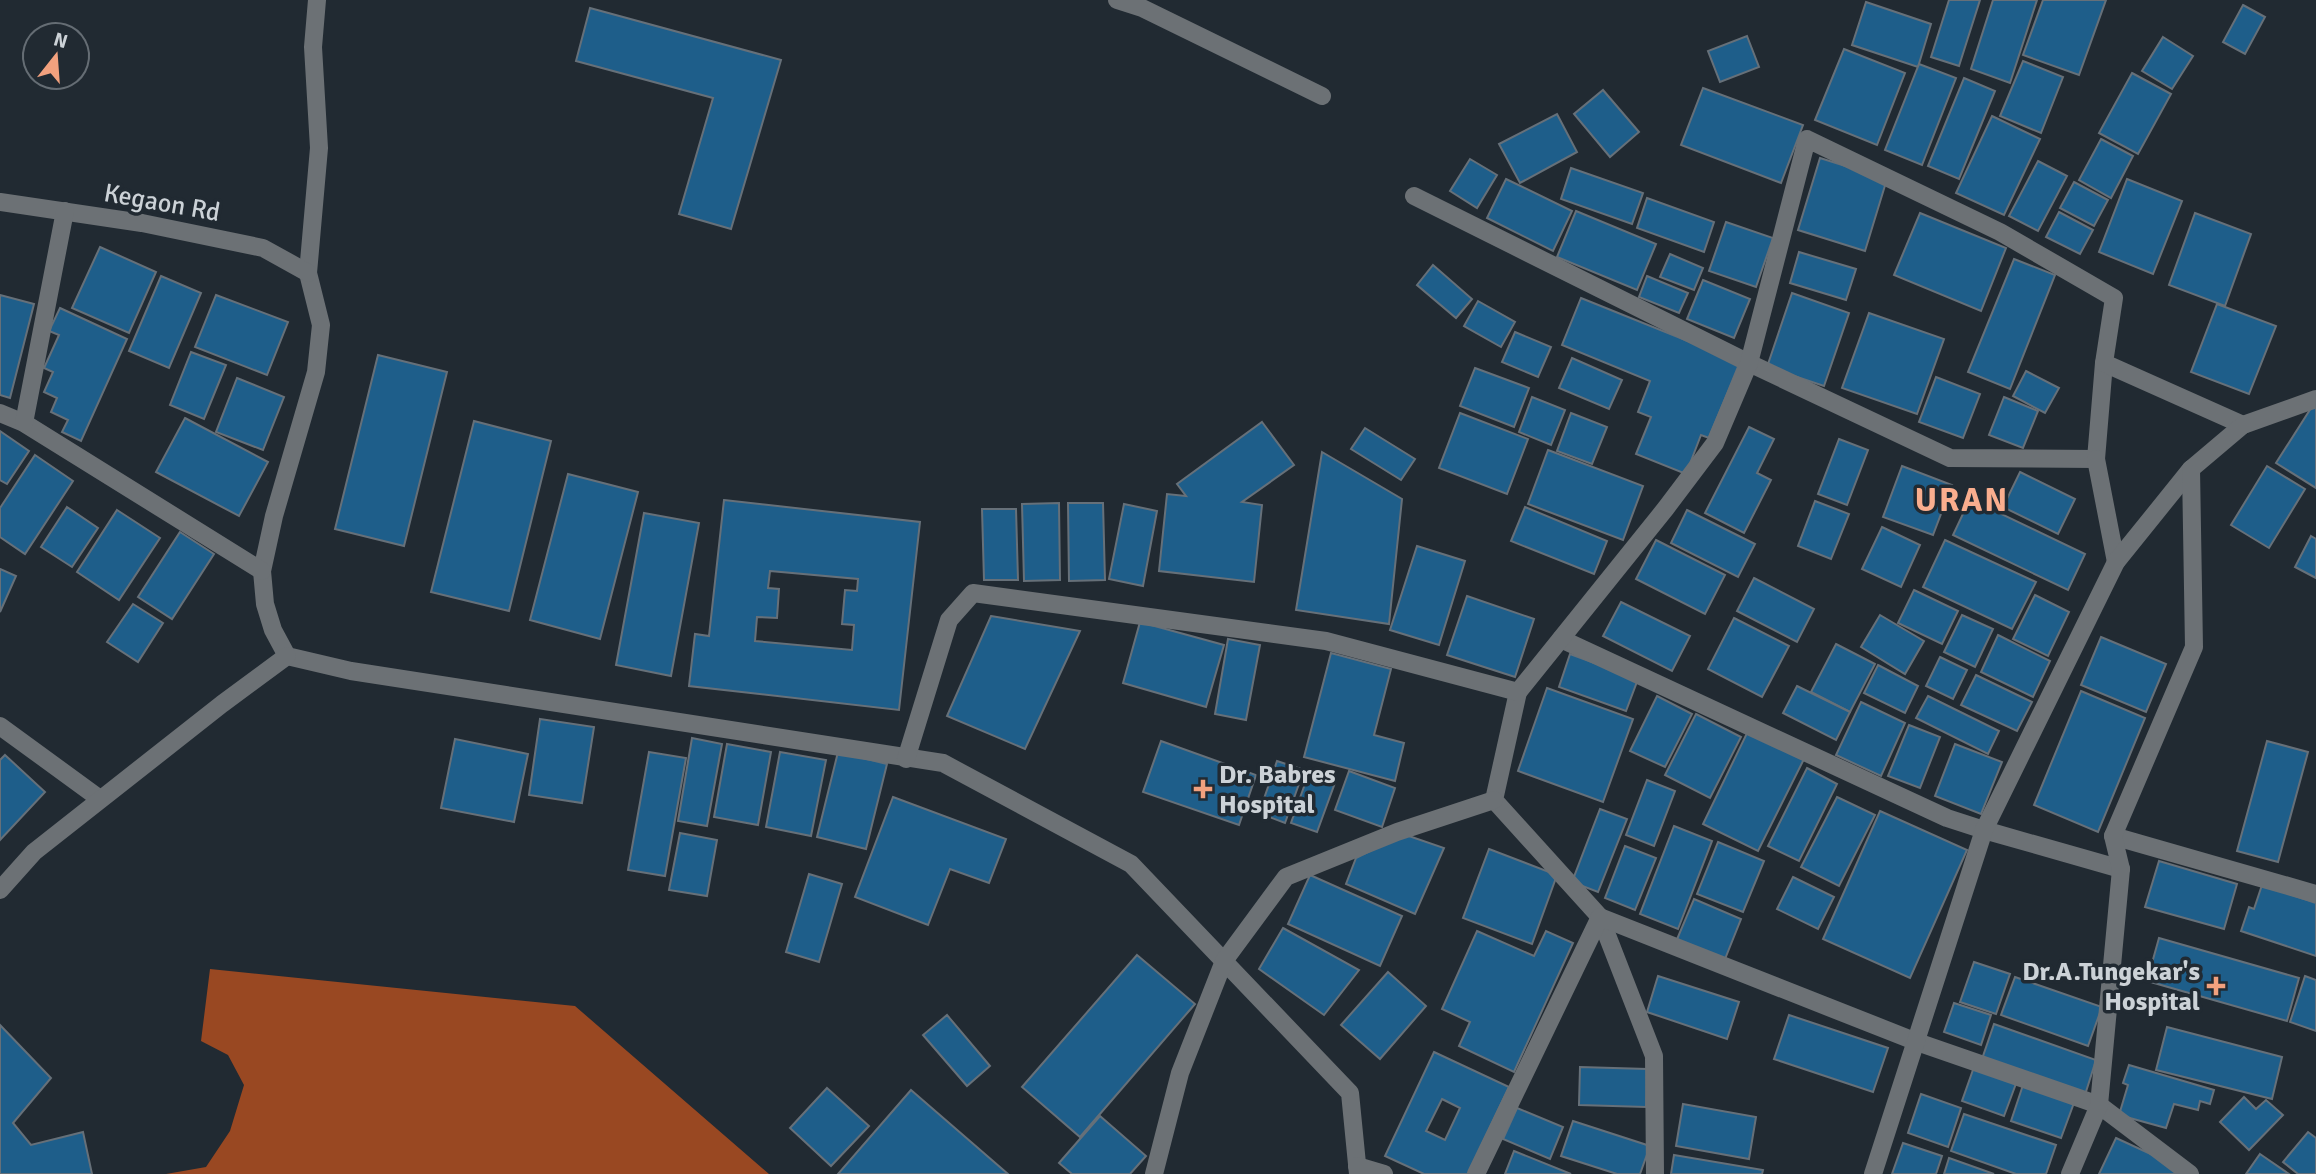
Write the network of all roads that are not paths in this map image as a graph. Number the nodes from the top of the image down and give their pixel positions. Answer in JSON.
{"nodes":[{"id":1,"x":317,"y":0,"type":"edge"},
{"id":2,"x":1117,"y":0,"type":"edge"},
{"id":3,"x":1322,"y":96,"type":"dead end"},
{"id":4,"x":1414,"y":195,"type":"dead end"},
{"id":5,"x":0,"y":202,"type":"edge"},
{"id":6,"x":65,"y":211,"type":"junction"},
{"id":7,"x":308,"y":273,"type":"junction"},
{"id":8,"x":1749,"y":363,"type":"junction"},
{"id":9,"x":2104,"y":363,"type":"junction"},
{"id":10,"x":2316,"y":398,"type":"edge"},
{"id":11,"x":0,"y":414,"type":"edge"},
{"id":12,"x":24,"y":423,"type":"junction"},
{"id":13,"x":2243,"y":425,"type":"junction"},
{"id":14,"x":2096,"y":459,"type":"junction"},
{"id":15,"x":2190,"y":469,"type":"junction"},
{"id":16,"x":2116,"y":562,"type":"junction"},
{"id":17,"x":262,"y":571,"type":"junction"},
{"id":18,"x":1560,"y":639,"type":"junction"},
{"id":19,"x":287,"y":656,"type":"junction"},
{"id":20,"x":1518,"y":691,"type":"junction"},
{"id":21,"x":0,"y":726,"type":"edge"},
{"id":22,"x":906,"y":758,"type":"junction"},
{"id":23,"x":100,"y":799,"type":"junction"},
{"id":24,"x":1494,"y":800,"type":"junction"},
{"id":25,"x":1984,"y":830,"type":"junction"},
{"id":26,"x":2113,"y":836,"type":"junction"},
{"id":27,"x":2122,"y":869,"type":"junction"},
{"id":28,"x":0,"y":890,"type":"edge"},
{"id":29,"x":2316,"y":894,"type":"edge"},
{"id":30,"x":1600,"y":917,"type":"junction"},
{"id":31,"x":1224,"y":961,"type":"junction"},
{"id":32,"x":1917,"y":1042,"type":"junction"},
{"id":33,"x":2099,"y":1105,"type":"junction"},
{"id":34,"x":1358,"y":1170,"type":"edge"},
{"id":35,"x":1154,"y":1174,"type":"edge"},
{"id":36,"x":1384,"y":1174,"type":"edge"},
{"id":37,"x":1476,"y":1174,"type":"edge"},
{"id":38,"x":1655,"y":1174,"type":"edge"},
{"id":39,"x":1873,"y":1174,"type":"edge"},
{"id":40,"x":2070,"y":1174,"type":"edge"},
{"id":41,"x":2190,"y":1174,"type":"edge"}],
"edges":[{"from":1,"to":7,"type":"street"},
{"from":2,"to":3,"type":"street"},
{"from":4,"to":8,"type":"street"},
{"from":5,"to":6,"type":"street","name":"Kegaon Rd"},
{"from":6,"to":7,"type":"street","name":"Kegaon Rd"},
{"from":6,"to":12,"type":"street"},
{"from":7,"to":17,"type":"street"},
{"from":8,"to":9,"type":"street"},
{"from":8,"to":14,"type":"street"},
{"from":8,"to":18,"type":"street"},
{"from":9,"to":13,"type":"street"},
{"from":9,"to":14,"type":"street"},
{"from":10,"to":13,"type":"street"},
{"from":11,"to":12,"type":"street"},
{"from":12,"to":17,"type":"street"},
{"from":13,"to":15,"type":"street"},
{"from":14,"to":16,"type":"street"},
{"from":15,"to":16,"type":"street"},
{"from":15,"to":26,"type":"street"},
{"from":16,"to":25,"type":"street"},
{"from":17,"to":19,"type":"street"},
{"from":18,"to":20,"type":"street"},
{"from":18,"to":25,"type":"street"},
{"from":19,"to":22,"type":"street"},
{"from":19,"to":23,"type":"street"},
{"from":20,"to":22,"type":"street"},
{"from":20,"to":24,"type":"street"},
{"from":21,"to":23,"type":"street"},
{"from":22,"to":31,"type":"street"},
{"from":23,"to":28,"type":"street"},
{"from":24,"to":30,"type":"street"},
{"from":24,"to":31,"type":"street"},
{"from":25,"to":27,"type":"street"},
{"from":25,"to":32,"type":"street"},
{"from":26,"to":27,"type":"street"},
{"from":26,"to":29,"type":"street"},
{"from":27,"to":33,"type":"street"},
{"from":30,"to":32,"type":"street"},
{"from":30,"to":37,"type":"street"},
{"from":30,"to":38,"type":"street"},
{"from":31,"to":34,"type":"street"},
{"from":31,"to":35,"type":"street"},
{"from":32,"to":33,"type":"street"},
{"from":32,"to":39,"type":"street"},
{"from":33,"to":40,"type":"street"},
{"from":33,"to":41,"type":"street"},
{"from":34,"to":36,"type":"street"}]}
